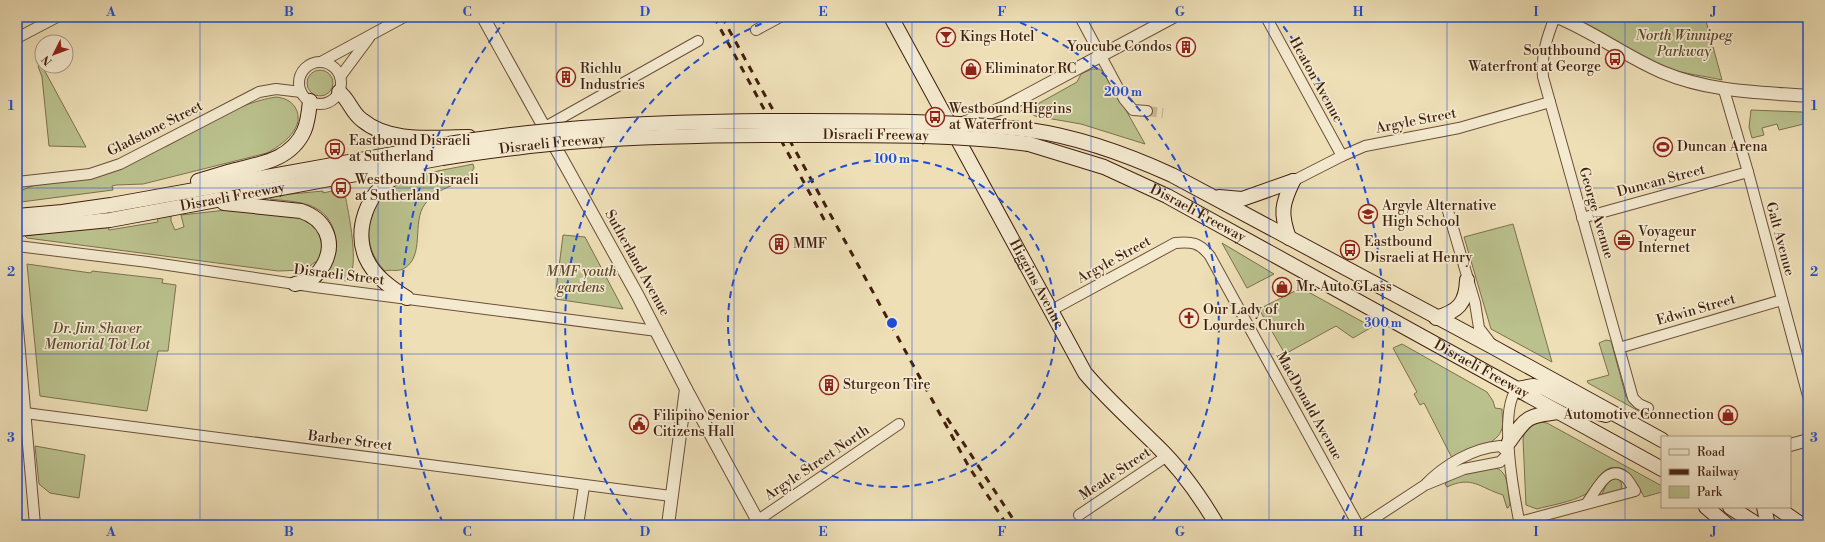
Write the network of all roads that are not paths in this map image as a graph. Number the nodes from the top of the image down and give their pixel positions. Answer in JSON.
{"nodes":[{"id":1,"x":57,"y":17,"type":"edge"},
{"id":2,"x":404,"y":17,"type":"edge"},
{"id":3,"x":483,"y":17,"type":"edge"},
{"id":4,"x":780,"y":17,"type":"edge"},
{"id":5,"x":891,"y":17,"type":"edge"},
{"id":6,"x":1080,"y":17,"type":"edge"},
{"id":7,"x":1173,"y":17,"type":"edge"},
{"id":8,"x":1266,"y":17,"type":"edge"},
{"id":9,"x":1556,"y":17,"type":"edge"},
{"id":10,"x":756,"y":30,"type":"dead end"},
{"id":11,"x":371,"y":35,"type":"junction"},
{"id":12,"x":17,"y":38,"type":"edge"},
{"id":13,"x":698,"y":41,"type":"dead end"},
{"id":14,"x":1101,"y":56,"type":"junction"},
{"id":15,"x":321,"y":62,"type":"junction"},
{"id":16,"x":340,"y":77,"type":"junction"},
{"id":17,"x":1724,"y":90,"type":"junction"},
{"id":18,"x":339,"y":92,"type":"junction"},
{"id":19,"x":305,"y":96,"type":"junction"},
{"id":20,"x":1808,"y":96,"type":"edge"},
{"id":21,"x":1550,"y":102,"type":"junction"},
{"id":22,"x":1147,"y":111,"type":"tunnel mouth"},
{"id":23,"x":545,"y":127,"type":"junction"},
{"id":24,"x":955,"y":134,"type":"junction"},
{"id":25,"x":443,"y":152,"type":"junction"},
{"id":26,"x":1342,"y":156,"type":"junction"},
{"id":27,"x":1748,"y":172,"type":"junction"},
{"id":28,"x":1293,"y":181,"type":"junction"},
{"id":29,"x":17,"y":182,"type":"edge"},
{"id":30,"x":1213,"y":196,"type":"junction"},
{"id":31,"x":145,"y":199,"type":"junction"},
{"id":32,"x":208,"y":201,"type":"junction"},
{"id":33,"x":1448,"y":211,"type":"dead end"},
{"id":34,"x":17,"y":216,"type":"edge"},
{"id":35,"x":1582,"y":218,"type":"junction"},
{"id":36,"x":17,"y":230,"type":"edge"},
{"id":37,"x":1289,"y":238,"type":"junction"},
{"id":38,"x":1194,"y":243,"type":"joint"},
{"id":39,"x":17,"y":246,"type":"edge"},
{"id":40,"x":1467,"y":280,"type":"junction"},
{"id":41,"x":295,"y":284,"type":"junction"},
{"id":42,"x":407,"y":298,"type":"junction"},
{"id":43,"x":1782,"y":300,"type":"junction"},
{"id":44,"x":1050,"y":311,"type":"junction"},
{"id":45,"x":17,"y":317,"type":"edge"},
{"id":46,"x":1436,"y":318,"type":"junction"},
{"id":47,"x":657,"y":331,"type":"junction"},
{"id":48,"x":1493,"y":347,"type":"junction"},
{"id":49,"x":1618,"y":348,"type":"junction"},
{"id":50,"x":686,"y":389,"type":"junction"},
{"id":51,"x":1517,"y":389,"type":"junction"},
{"id":52,"x":1808,"y":396,"type":"edge"},
{"id":53,"x":1648,"y":408,"type":"dead end"},
{"id":54,"x":1558,"y":412,"type":"junction"},
{"id":55,"x":25,"y":413,"type":"junction"},
{"id":56,"x":1626,"y":420,"type":"junction"},
{"id":57,"x":899,"y":424,"type":"dead end"},
{"id":58,"x":1661,"y":439,"type":"edge"},
{"id":59,"x":1808,"y":440,"type":"edge"},
{"id":60,"x":1791,"y":445,"type":"edge"},
{"id":61,"x":1623,"y":447,"type":"junction"},
{"id":62,"x":1509,"y":448,"type":"junction"},
{"id":63,"x":1167,"y":456,"type":"junction"},
{"id":64,"x":1661,"y":468,"type":"edge"},
{"id":65,"x":1661,"y":474,"type":"edge"},
{"id":66,"x":1425,"y":485,"type":"junction"},
{"id":67,"x":584,"y":486,"type":"junction"},
{"id":68,"x":671,"y":496,"type":"junction"},
{"id":69,"x":1586,"y":504,"type":"dead end"},
{"id":70,"x":1707,"y":508,"type":"edge"},
{"id":71,"x":1732,"y":508,"type":"edge"},
{"id":72,"x":1764,"y":508,"type":"edge"},
{"id":73,"x":1777,"y":508,"type":"edge"},
{"id":74,"x":1079,"y":515,"type":"dead end"},
{"id":75,"x":756,"y":524,"type":"edge"},
{"id":76,"x":1519,"y":524,"type":"edge"},
{"id":77,"x":35,"y":525,"type":"edge"},
{"id":78,"x":578,"y":525,"type":"edge"},
{"id":79,"x":668,"y":525,"type":"edge"},
{"id":80,"x":1217,"y":525,"type":"edge"},
{"id":81,"x":1358,"y":525,"type":"edge"},
{"id":82,"x":1364,"y":525,"type":"edge"},
{"id":83,"x":1727,"y":525,"type":"edge"},
{"id":84,"x":1758,"y":525,"type":"edge"},
{"id":85,"x":1768,"y":525,"type":"edge"},
{"id":86,"x":1802,"y":525,"type":"edge"}],
"edges":[{"from":1,"to":12,"type":"street"},
{"from":2,"to":11,"type":"street"},
{"from":3,"to":23,"type":"street","name":"Sutherland Avenue"},
{"from":4,"to":10,"type":"street"},
{"from":5,"to":24,"type":"main road","name":"Higgins Avenue"},
{"from":6,"to":14,"type":"street"},
{"from":7,"to":14,"type":"street"},
{"from":8,"to":26,"type":"street","name":"Heaton Avenue"},
{"from":9,"to":17,"type":"street"},
{"from":9,"to":21,"type":"street","name":"George Avenue"},
{"from":11,"to":15,"type":"street"},
{"from":11,"to":16,"type":"street"},
{"from":13,"to":23,"type":"street"},
{"from":14,"to":22,"type":"street"},
{"from":14,"to":24,"type":"street"},
{"from":15,"to":16,"type":"street"},
{"from":15,"to":19,"type":"street"},
{"from":16,"to":18,"type":"street"},
{"from":17,"to":20,"type":"street"},
{"from":17,"to":27,"type":"street","name":"Galt Avenue"},
{"from":18,"to":19,"type":"street","name":"Gladstone Street"},
{"from":18,"to":25,"type":"main road"},
{"from":19,"to":29,"type":"street","name":"Gladstone Street"},
{"from":19,"to":31,"type":"main road"},
{"from":21,"to":26,"type":"street","name":"Argyle Street"},
{"from":21,"to":35,"type":"street","name":"George Avenue"},
{"from":23,"to":47,"type":"street","name":"Sutherland Avenue"},
{"from":24,"to":44,"type":"main road","name":"Higgins Avenue"},
{"from":25,"to":30,"type":"main road","name":"Disraeli Freeway","bridge":true},
{"from":25,"to":31,"type":"main road","name":"Disraeli Freeway"},
{"from":25,"to":32,"type":"main road","name":"Disraeli Freeway"},
{"from":25,"to":42,"type":"main road"},
{"from":25,"to":51,"type":"main road","name":"Disraeli Freeway","bridge":true},
{"from":26,"to":28,"type":"street","name":"Argyle Street"},
{"from":27,"to":35,"type":"street","name":"Duncan Street"},
{"from":27,"to":43,"type":"street","name":"Galt Avenue"},
{"from":28,"to":30,"type":"main road"},
{"from":28,"to":37,"type":"main road"},
{"from":30,"to":37,"type":"main road","name":"Disraeli Freeway"},
{"from":31,"to":34,"type":"main road","name":"Disraeli Freeway"},
{"from":32,"to":36,"type":"main road","name":"Disraeli Freeway"},
{"from":32,"to":41,"type":"main road"},
{"from":33,"to":40,"type":"street"},
{"from":35,"to":49,"type":"street","name":"George Avenue"},
{"from":37,"to":46,"type":"main road","name":"Disraeli Freeway"},
{"from":38,"to":44,"type":"street","name":"Argyle Street"},
{"from":38,"to":81,"type":"street","name":"MacDonald Avenue"},
{"from":39,"to":41,"type":"street","name":"Disraeli Street"},
{"from":40,"to":46,"type":"main road"},
{"from":40,"to":48,"type":"street"},
{"from":41,"to":42,"type":"street","name":"Disraeli Street"},
{"from":42,"to":47,"type":"street","name":"Disraeli Street"},
{"from":43,"to":49,"type":"street","name":"Edwin Street"},
{"from":43,"to":52,"type":"street","name":"Galt Avenue"},
{"from":44,"to":63,"type":"main road","name":"Higgins Avenue"},
{"from":45,"to":55,"type":"street"},
{"from":46,"to":48,"type":"main road","name":"Disraeli Freeway"},
{"from":47,"to":50,"type":"street","name":"Sutherland Avenue"},
{"from":48,"to":56,"type":"main road","name":"Disraeli Freeway"},
{"from":49,"to":53,"type":"street","name":"George Avenue"},
{"from":50,"to":68,"type":"street"},
{"from":50,"to":75,"type":"street","name":"Sutherland Avenue"},
{"from":51,"to":54,"type":"main road","name":"Disraeli Freeway"},
{"from":51,"to":56,"type":"main road"},
{"from":51,"to":62,"type":"street"},
{"from":54,"to":61,"type":"main road","name":"Disraeli Freeway"},
{"from":54,"to":62,"type":"main road"},
{"from":55,"to":67,"type":"street","name":"Barber Street"},
{"from":55,"to":77,"type":"street"},
{"from":56,"to":58,"type":"main road","name":"Disraeli Freeway"},
{"from":57,"to":75,"type":"street","name":"Argyle Street North"},
{"from":59,"to":60,"type":"street"},
{"from":61,"to":64,"type":"main road","name":"Disraeli Freeway"},
{"from":61,"to":65,"type":"main road"},
{"from":62,"to":66,"type":"street"},
{"from":62,"to":66,"type":"street"},
{"from":62,"to":76,"type":"street"},
{"from":63,"to":74,"type":"street","name":"Meade Street"},
{"from":63,"to":80,"type":"main road","name":"Higgins Avenue"},
{"from":66,"to":82,"type":"street"},
{"from":67,"to":68,"type":"street","name":"Barber Street"},
{"from":67,"to":78,"type":"street"},
{"from":68,"to":79,"type":"street"},
{"from":69,"to":76,"type":"street"},
{"from":70,"to":83,"type":"main road"},
{"from":71,"to":84,"type":"main road"},
{"from":72,"to":85,"type":"main road"},
{"from":73,"to":86,"type":"main road"}]}
